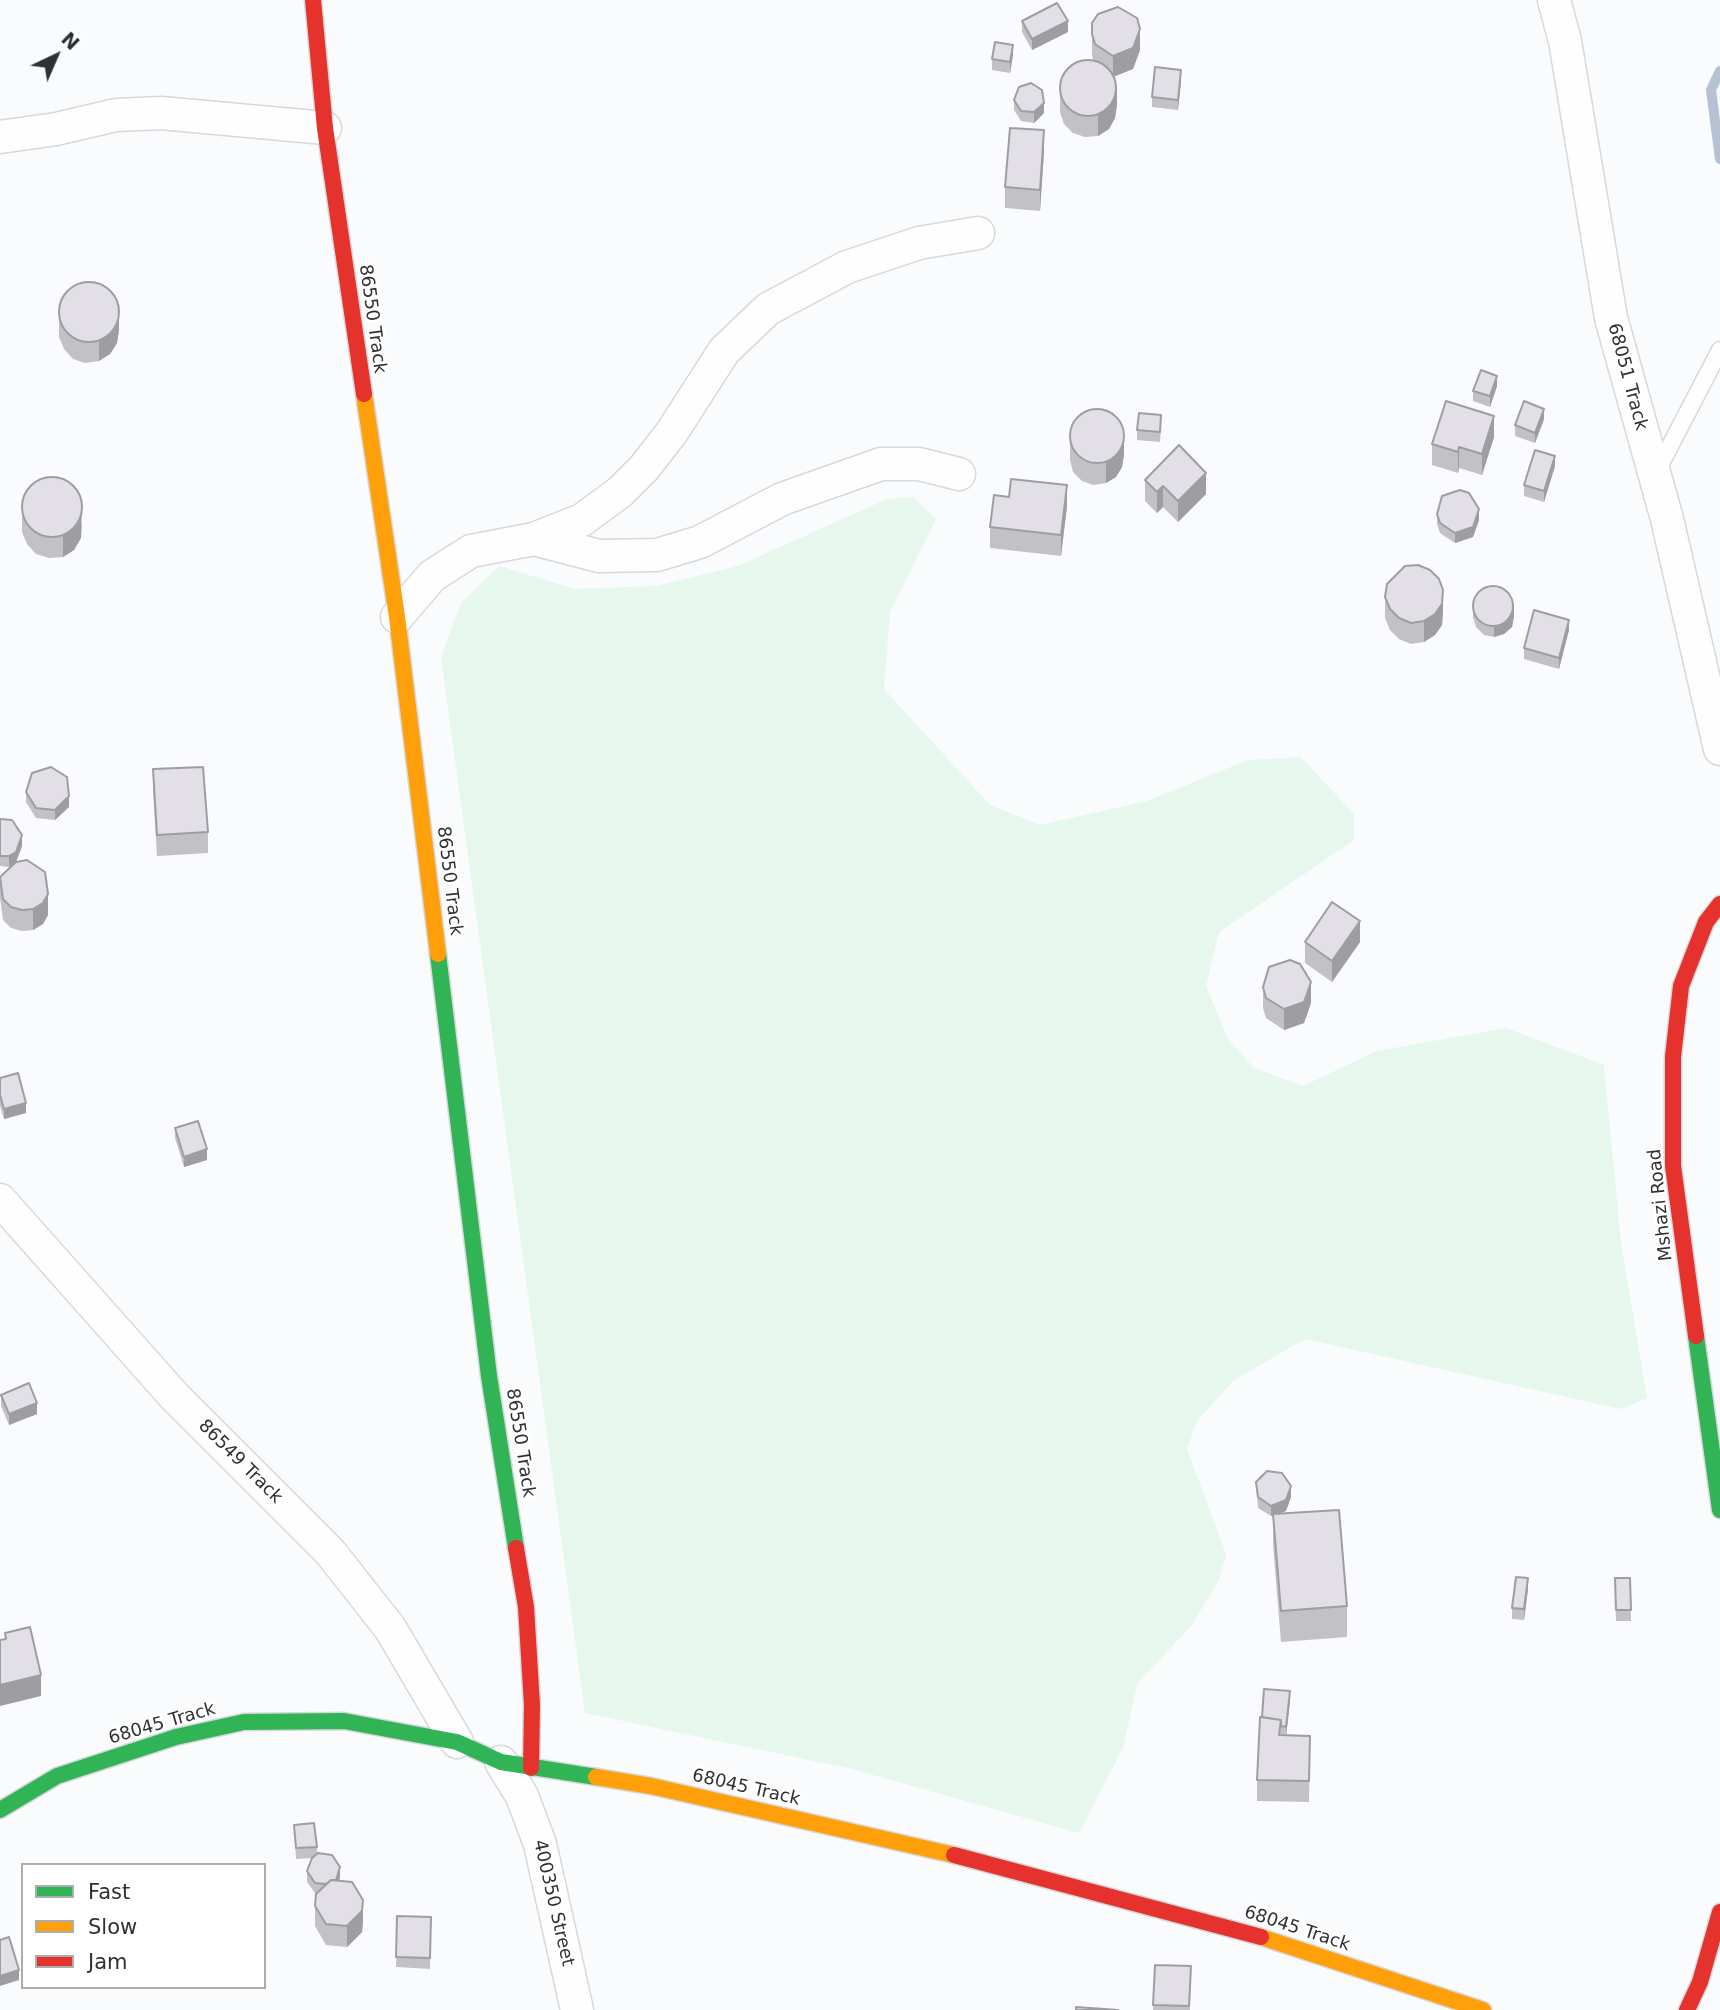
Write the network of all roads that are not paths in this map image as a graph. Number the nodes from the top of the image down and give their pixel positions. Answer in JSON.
{"nodes":[{"id":1,"x":313,"y":0,"type":"edge"},
{"id":2,"x":1554,"y":0,"type":"edge"},
{"id":3,"x":325,"y":128,"type":"junction"},
{"id":4,"x":0,"y":137,"type":"edge"},
{"id":5,"x":978,"y":233,"type":"dead end"},
{"id":6,"x":1720,"y":350,"type":"edge"},
{"id":7,"x":959,"y":474,"type":"dead end"},
{"id":8,"x":1655,"y":475,"type":"junction"},
{"id":9,"x":534,"y":539,"type":"junction"},
{"id":10,"x":397,"y":617,"type":"junction"},
{"id":11,"x":1720,"y":749,"type":"edge"},
{"id":12,"x":1720,"y":904,"type":"edge"},
{"id":13,"x":0,"y":1200,"type":"edge"},
{"id":14,"x":1720,"y":1510,"type":"edge"},
{"id":15,"x":457,"y":1742,"type":"junction"},
{"id":16,"x":516,"y":1765,"type":"junction"},
{"id":17,"x":0,"y":1810,"type":"edge"},
{"id":18,"x":1720,"y":1912,"type":"edge"},
{"id":19,"x":578,"y":2010,"type":"edge"},
{"id":20,"x":1483,"y":2010,"type":"edge"},
{"id":21,"x":1687,"y":2010,"type":"edge"}],
"edges":[{"from":1,"to":3,"type":"street","name":"86550 Track"},
{"from":2,"to":8,"type":"street","name":"68051 Track"},
{"from":3,"to":4,"type":"street"},
{"from":3,"to":10,"type":"street","name":"86550 Track"},
{"from":5,"to":9,"type":"street"},
{"from":6,"to":8,"type":"lane"},
{"from":7,"to":9,"type":"street"},
{"from":8,"to":11,"type":"street","name":"68051 Track"},
{"from":9,"to":10,"type":"street"},
{"from":10,"to":16,"type":"street","name":"86550 Track"},
{"from":12,"to":14,"type":"street","name":"Mshazi Road"},
{"from":13,"to":15,"type":"street","name":"86549 Track"},
{"from":15,"to":16,"type":"street","name":"68045 Track"},
{"from":15,"to":17,"type":"street","name":"68045 Track"},
{"from":16,"to":19,"type":"street","name":"400350 Street"},
{"from":16,"to":20,"type":"street","name":"68045 Track"},
{"from":18,"to":21,"type":"street"}]}
